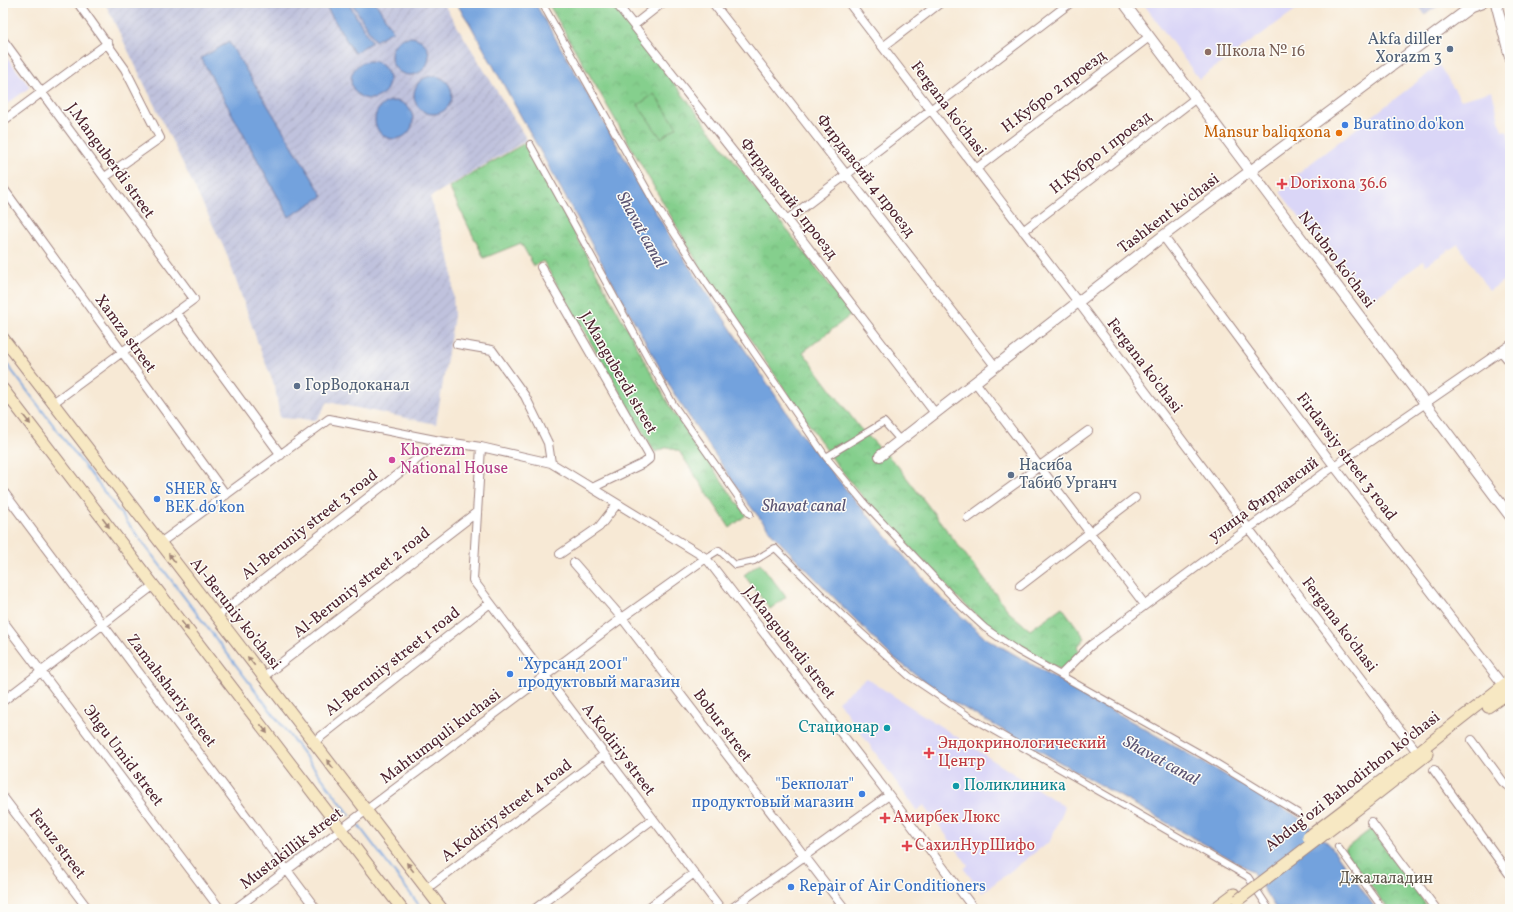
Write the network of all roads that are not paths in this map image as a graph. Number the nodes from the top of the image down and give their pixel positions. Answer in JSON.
{"nodes":[{"id":1,"x":78,"y":3,"type":"edge"},
{"id":2,"x":542,"y":3,"type":"edge"},
{"id":3,"x":616,"y":3,"type":"edge"},
{"id":4,"x":662,"y":3,"type":"edge"},
{"id":5,"x":713,"y":3,"type":"edge"},
{"id":6,"x":849,"y":3,"type":"edge"},
{"id":7,"x":940,"y":3,"type":"edge"},
{"id":8,"x":1070,"y":3,"type":"edge"},
{"id":9,"x":1124,"y":3,"type":"edge"},
{"id":10,"x":1482,"y":3,"type":"edge"},
{"id":11,"x":1496,"y":3,"type":"edge"},
{"id":12,"x":634,"y":25,"type":"junction"},
{"id":13,"x":1150,"y":37,"type":"junction"},
{"id":14,"x":3,"y":40,"type":"edge"},
{"id":15,"x":108,"y":43,"type":"junction"},
{"id":16,"x":883,"y":47,"type":"junction"},
{"id":17,"x":1510,"y":57,"type":"edge"},
{"id":18,"x":42,"y":92,"type":"junction"},
{"id":19,"x":1196,"y":98,"type":"junction"},
{"id":20,"x":931,"y":109,"type":"junction"},
{"id":21,"x":3,"y":121,"type":"edge"},
{"id":22,"x":530,"y":144,"type":"dead end"},
{"id":23,"x":976,"y":169,"type":"junction"},
{"id":24,"x":1251,"y":172,"type":"junction"},
{"id":25,"x":845,"y":174,"type":"junction"},
{"id":26,"x":105,"y":177,"type":"junction"},
{"id":27,"x":3,"y":188,"type":"edge"},
{"id":28,"x":787,"y":220,"type":"junction"},
{"id":29,"x":1023,"y":231,"type":"junction"},
{"id":30,"x":1163,"y":236,"type":"junction"},
{"id":31,"x":541,"y":267,"type":"dead end"},
{"id":32,"x":1078,"y":302,"type":"junction"},
{"id":33,"x":176,"y":312,"type":"junction"},
{"id":34,"x":3,"y":338,"type":"edge"},
{"id":35,"x":457,"y":344,"type":"dead end"},
{"id":36,"x":1510,"y":344,"type":"edge"},
{"id":37,"x":1501,"y":351,"type":"junction"},
{"id":38,"x":121,"y":352,"type":"junction"},
{"id":39,"x":1510,"y":362,"type":"edge"},
{"id":40,"x":995,"y":366,"type":"junction"},
{"id":41,"x":975,"y":382,"type":"junction"},
{"id":42,"x":3,"y":389,"type":"edge"},
{"id":43,"x":53,"y":403,"type":"junction"},
{"id":44,"x":1424,"y":404,"type":"junction"},
{"id":45,"x":935,"y":413,"type":"junction"},
{"id":46,"x":1088,"y":431,"type":"dead end"},
{"id":47,"x":900,"y":440,"type":"junction"},
{"id":48,"x":440,"y":441,"type":"junction"},
{"id":49,"x":482,"y":447,"type":"junction"},
{"id":50,"x":281,"y":455,"type":"junction"},
{"id":51,"x":880,"y":456,"type":"dead end"},
{"id":52,"x":826,"y":457,"type":"junction"},
{"id":53,"x":551,"y":463,"type":"junction"},
{"id":54,"x":1040,"y":466,"type":"junction"},
{"id":55,"x":1334,"y":466,"type":"junction"},
{"id":56,"x":592,"y":488,"type":"junction"},
{"id":57,"x":3,"y":491,"type":"edge"},
{"id":58,"x":226,"y":495,"type":"junction"},
{"id":59,"x":1135,"y":498,"type":"dead end"},
{"id":60,"x":617,"y":504,"type":"junction"},
{"id":61,"x":477,"y":512,"type":"junction"},
{"id":62,"x":750,"y":514,"type":"dead end"},
{"id":63,"x":1510,"y":516,"type":"edge"},
{"id":64,"x":968,"y":518,"type":"dead end"},
{"id":65,"x":1248,"y":528,"type":"junction"},
{"id":66,"x":1090,"y":532,"type":"junction"},
{"id":67,"x":160,"y":543,"type":"junction"},
{"id":68,"x":560,"y":554,"type":"dead end"},
{"id":69,"x":706,"y":558,"type":"junction"},
{"id":70,"x":574,"y":563,"type":"dead end"},
{"id":71,"x":154,"y":585,"type":"junction"},
{"id":72,"x":1020,"y":586,"type":"dead end"},
{"id":73,"x":490,"y":603,"type":"junction"},
{"id":74,"x":1145,"y":605,"type":"junction"},
{"id":75,"x":217,"y":616,"type":"junction"},
{"id":76,"x":622,"y":618,"type":"junction"},
{"id":77,"x":3,"y":621,"type":"edge"},
{"id":78,"x":103,"y":624,"type":"junction"},
{"id":79,"x":41,"y":672,"type":"junction"},
{"id":80,"x":1062,"y":674,"type":"junction"},
{"id":81,"x":544,"y":676,"type":"junction"},
{"id":82,"x":263,"y":677,"type":"junction"},
{"id":83,"x":1508,"y":688,"type":"edge"},
{"id":84,"x":3,"y":701,"type":"edge"},
{"id":85,"x":1472,"y":740,"type":"dead end"},
{"id":86,"x":314,"y":742,"type":"junction"},
{"id":87,"x":1414,"y":748,"type":"dead end"},
{"id":88,"x":604,"y":755,"type":"junction"},
{"id":89,"x":1434,"y":770,"type":"dead end"},
{"id":90,"x":1510,"y":788,"type":"edge"},
{"id":91,"x":889,"y":795,"type":"junction"},
{"id":92,"x":3,"y":797,"type":"edge"},
{"id":93,"x":366,"y":811,"type":"junction"},
{"id":94,"x":1298,"y":813,"type":"dead end"},
{"id":95,"x":653,"y":820,"type":"junction"},
{"id":96,"x":1371,"y":822,"type":"dead end"},
{"id":97,"x":341,"y":830,"type":"junction"},
{"id":98,"x":1338,"y":847,"type":"dead end"},
{"id":99,"x":804,"y":855,"type":"junction"},
{"id":100,"x":287,"y":870,"type":"junction"},
{"id":101,"x":694,"y":873,"type":"junction"},
{"id":102,"x":1510,"y":875,"type":"edge"},
{"id":103,"x":426,"y":889,"type":"junction"},
{"id":104,"x":1236,"y":897,"type":"junction"},
{"id":105,"x":88,"y":909,"type":"edge"},
{"id":106,"x":220,"y":909,"type":"edge"},
{"id":107,"x":235,"y":909,"type":"edge"},
{"id":108,"x":316,"y":909,"type":"edge"},
{"id":109,"x":402,"y":909,"type":"edge"},
{"id":110,"x":442,"y":909,"type":"edge"},
{"id":111,"x":535,"y":909,"type":"edge"},
{"id":112,"x":647,"y":909,"type":"edge"},
{"id":113,"x":721,"y":909,"type":"edge"},
{"id":114,"x":731,"y":909,"type":"edge"},
{"id":115,"x":845,"y":909,"type":"edge"},
{"id":116,"x":974,"y":909,"type":"edge"},
{"id":117,"x":1214,"y":909,"type":"edge"},
{"id":118,"x":1226,"y":909,"type":"edge"},
{"id":119,"x":1269,"y":909,"type":"edge"},
{"id":120,"x":1383,"y":909,"type":"edge"},
{"id":121,"x":1436,"y":909,"type":"edge"}],
"edges":[{"from":1,"to":15,"type":"street"},
{"from":2,"to":52,"type":"street"},
{"from":3,"to":12,"type":"street","name":"Фирдавсий 5 проезд"},
{"from":4,"to":12,"type":"street"},
{"from":5,"to":25,"type":"street","name":"Фирдавсий 4 проезд"},
{"from":6,"to":16,"type":"street","name":"Fergana ko'chasi"},
{"from":7,"to":16,"type":"street"},
{"from":8,"to":20,"type":"street"},
{"from":9,"to":13,"type":"street","name":"N.Kubro ko'chasi"},
{"from":10,"to":24,"type":"street","name":"Tashkent ko'chasi"},
{"from":11,"to":17,"type":"street"},
{"from":12,"to":28,"type":"street","name":"Фирдавсий 5 проезд"},
{"from":13,"to":19,"type":"street","name":"N.Kubro ko'chasi"},
{"from":13,"to":23,"type":"street","name":"Н.Кубро 2 проезд"},
{"from":14,"to":18,"type":"street","name":"J.Manguberdi street"},
{"from":15,"to":18,"type":"street"},
{"from":15,"to":26,"type":"street"},
{"from":16,"to":20,"type":"street","name":"Fergana ko'chasi"},
{"from":18,"to":21,"type":"street"},
{"from":18,"to":26,"type":"street","name":"J.Manguberdi street"},
{"from":19,"to":24,"type":"street","name":"N.Kubro ko'chasi"},
{"from":19,"to":29,"type":"street","name":"Н.Кубро 1 проезд"},
{"from":20,"to":23,"type":"street","name":"Fergana ko'chasi"},
{"from":20,"to":25,"type":"street"},
{"from":22,"to":62,"type":"street"},
{"from":23,"to":29,"type":"street","name":"Fergana ko'chasi"},
{"from":24,"to":30,"type":"street","name":"Tashkent ko'chasi"},
{"from":24,"to":44,"type":"street","name":"N.Kubro ko'chasi"},
{"from":25,"to":28,"type":"street"},
{"from":25,"to":40,"type":"street","name":"Фирдавсий 4 проезд"},
{"from":26,"to":33,"type":"street","name":"J.Manguberdi street"},
{"from":27,"to":38,"type":"street","name":"Xamza street"},
{"from":28,"to":45,"type":"street","name":"Фирдавсий 5 проезд"},
{"from":29,"to":32,"type":"street","name":"Fergana ko'chasi"},
{"from":30,"to":32,"type":"street","name":"Tashkent ko'chasi"},
{"from":30,"to":55,"type":"street","name":"Firdavsiy street 3 road"},
{"from":31,"to":56,"type":"street","name":"J.Manguberdi street"},
{"from":32,"to":40,"type":"street","name":"Tashkent ko'chasi"},
{"from":32,"to":65,"type":"street","name":"Fergana ko'chasi"},
{"from":33,"to":38,"type":"street"},
{"from":33,"to":50,"type":"street"},
{"from":34,"to":43,"type":"main road","name":"Al-Beruniy ko’chasi"},
{"from":35,"to":53,"type":"street"},
{"from":36,"to":37,"type":"street","name":"улица Фирдавсий"},
{"from":37,"to":39,"type":"street"},
{"from":37,"to":44,"type":"street","name":"улица Фирдавсий"},
{"from":38,"to":43,"type":"street"},
{"from":38,"to":58,"type":"street","name":"Xamza street"},
{"from":40,"to":41,"type":"street","name":"Tashkent ko'chasi"},
{"from":41,"to":45,"type":"street","name":"Tashkent ko'chasi"},
{"from":41,"to":54,"type":"street"},
{"from":42,"to":71,"type":"main road","one_way":true},
{"from":43,"to":67,"type":"main road","name":"Al-Beruniy ko’chasi"},
{"from":44,"to":55,"type":"street","name":"улица Фирдавсий"},
{"from":44,"to":63,"type":"street","name":"N.Kubro ko'chasi"},
{"from":45,"to":47,"type":"street","name":"Tashkent ko'chasi"},
{"from":46,"to":54,"type":"street"},
{"from":47,"to":51,"type":"street","name":"Tashkent ko'chasi"},
{"from":47,"to":52,"type":"street"},
{"from":48,"to":49,"type":"street","name":"J.Manguberdi street"},
{"from":48,"to":50,"type":"street","name":"J.Manguberdi street"},
{"from":48,"to":75,"type":"street","name":"Al-Beruniy street 3 road"},
{"from":49,"to":53,"type":"street","name":"J.Manguberdi street"},
{"from":49,"to":61,"type":"street","name":"A.Kodiriy street"},
{"from":50,"to":58,"type":"street"},
{"from":52,"to":80,"type":"street"},
{"from":53,"to":56,"type":"street","name":"J.Manguberdi street"},
{"from":54,"to":64,"type":"street"},
{"from":54,"to":66,"type":"street"},
{"from":55,"to":65,"type":"street","name":"улица Фирдавсий"},
{"from":55,"to":83,"type":"street","name":"Firdavsiy street 3 road"},
{"from":56,"to":60,"type":"street","name":"J.Manguberdi street"},
{"from":57,"to":78,"type":"street","name":"Zamahshariy street"},
{"from":58,"to":67,"type":"street"},
{"from":59,"to":66,"type":"street"},
{"from":60,"to":68,"type":"street"},
{"from":60,"to":69,"type":"street","name":"J.Manguberdi street"},
{"from":61,"to":73,"type":"street","name":"A.Kodiriy street"},
{"from":61,"to":82,"type":"street","name":"Al-Beruniy street 2 road"},
{"from":65,"to":74,"type":"street","name":"улица Фирдавсий"},
{"from":65,"to":87,"type":"street","name":"Fergana ko'chasi"},
{"from":66,"to":72,"type":"street"},
{"from":66,"to":74,"type":"street"},
{"from":75,"to":67,"type":"main road","name":"Al-Beruniy ko’chasi","one_way":true},
{"from":69,"to":76,"type":"street","name":"Mahtumquli kuchasi"},
{"from":69,"to":91,"type":"street","name":"J.Manguberdi street"},
{"from":69,"to":119,"type":"street"},
{"from":70,"to":76,"type":"street","name":"Bobur street"},
{"from":71,"to":78,"type":"street"},
{"from":71,"to":97,"type":"main road","one_way":true},
{"from":73,"to":81,"type":"street","name":"A.Kodiriy street"},
{"from":73,"to":86,"type":"street","name":"Al-Beruniy street 1 road"},
{"from":74,"to":80,"type":"street","name":"улица Фирдавсий"},
{"from":82,"to":75,"type":"main road","name":"Al-Beruniy ko’chasi","one_way":true},
{"from":76,"to":81,"type":"street","name":"Mahtumquli kuchasi"},
{"from":76,"to":99,"type":"street","name":"Bobur street"},
{"from":77,"to":79,"type":"street","name":"Эhgu Umid street"},
{"from":78,"to":79,"type":"street"},
{"from":78,"to":100,"type":"street","name":"Zamahshariy street"},
{"from":79,"to":84,"type":"street"},
{"from":79,"to":106,"type":"street","name":"Эhgu Umid street"},
{"from":80,"to":94,"type":"street"},
{"from":81,"to":88,"type":"street","name":"A.Kodiriy street"},
{"from":81,"to":93,"type":"street","name":"Mahtumquli kuchasi"},
{"from":82,"to":86,"type":"main road","name":"Al-Beruniy ko’chasi"},
{"from":83,"to":104,"type":"main road","name":"Abdug’ozi Bahodirhon ko’chasi","bridge":true},
{"from":85,"to":90,"type":"street"},
{"from":93,"to":86,"type":"main road","name":"Al-Beruniy ko’chasi","one_way":true},
{"from":88,"to":95,"type":"street","name":"A.Kodiriy street"},
{"from":88,"to":103,"type":"street","name":"A.Kodiriy street 4 road"},
{"from":89,"to":102,"type":"street"},
{"from":91,"to":99,"type":"street"},
{"from":91,"to":116,"type":"street","name":"J.Manguberdi street"},
{"from":92,"to":105,"type":"street","name":"Feruz street"},
{"from":93,"to":97,"type":"street","name":"Mustakillik street"},
{"from":103,"to":93,"type":"main road","name":"Al-Beruniy ko’chasi","one_way":true},
{"from":95,"to":101,"type":"street","name":"A.Kodiriy street"},
{"from":95,"to":111,"type":"street"},
{"from":96,"to":121,"type":"street"},
{"from":97,"to":100,"type":"street","name":"Mustakillik street"},
{"from":97,"to":109,"type":"main road"},
{"from":98,"to":120,"type":"street"},
{"from":99,"to":114,"type":"street"},
{"from":99,"to":115,"type":"street","name":"Bobur street"},
{"from":100,"to":107,"type":"street","name":"Mustakillik street"},
{"from":100,"to":108,"type":"street","name":"Zamahshariy street"},
{"from":101,"to":112,"type":"street"},
{"from":101,"to":113,"type":"street","name":"A.Kodiriy street"},
{"from":103,"to":110,"type":"main road","name":"Al-Beruniy ko’chasi"},
{"from":104,"to":117,"type":"main road","name":"Abdug’ozi Bahodirhon ko’chasi"},
{"from":104,"to":118,"type":"main road","name":"Abdug’ozi Bahodirhon ko’chasi"}]}
